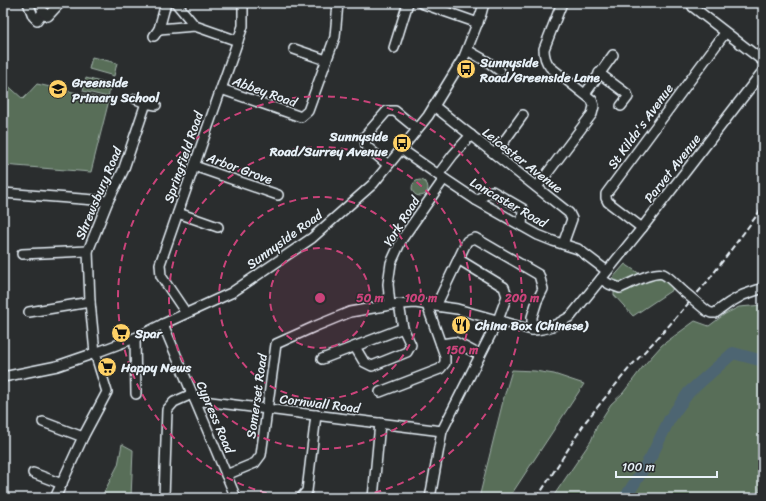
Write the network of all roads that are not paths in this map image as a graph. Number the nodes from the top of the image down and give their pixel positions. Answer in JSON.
{"nodes":[{"id":1,"x":28,"y":3,"type":"edge"},
{"id":2,"x":40,"y":3,"type":"edge"},
{"id":3,"x":60,"y":3,"type":"edge"},
{"id":4,"x":166,"y":3,"type":"edge"},
{"id":5,"x":176,"y":3,"type":"edge"},
{"id":6,"x":243,"y":3,"type":"edge"},
{"id":7,"x":338,"y":3,"type":"edge"},
{"id":8,"x":408,"y":3,"type":"edge"},
{"id":9,"x":421,"y":3,"type":"edge"},
{"id":10,"x":484,"y":3,"type":"edge"},
{"id":11,"x":562,"y":3,"type":"edge"},
{"id":12,"x":690,"y":3,"type":"edge"},
{"id":13,"x":43,"y":12,"type":"junction"},
{"id":14,"x":478,"y":23,"type":"junction"},
{"id":15,"x":194,"y":26,"type":"junction"},
{"id":16,"x":725,"y":33,"type":"junction"},
{"id":17,"x":238,"y":41,"type":"junction"},
{"id":18,"x":394,"y":48,"type":"dead end"},
{"id":19,"x":294,"y":50,"type":"dead end"},
{"id":20,"x":467,"y":50,"type":"junction"},
{"id":21,"x":613,"y":54,"type":"dead end"},
{"id":22,"x":762,"y":57,"type":"edge"},
{"id":23,"x":326,"y":60,"type":"junction"},
{"id":24,"x":500,"y":71,"type":"dead end"},
{"id":25,"x":763,"y":71,"type":"edge"},
{"id":26,"x":600,"y":72,"type":"junction"},
{"id":27,"x":221,"y":89,"type":"junction"},
{"id":28,"x":585,"y":94,"type":"junction"},
{"id":29,"x":136,"y":99,"type":"dead end"},
{"id":30,"x":146,"y":103,"type":"junction"},
{"id":31,"x":156,"y":105,"type":"dead end"},
{"id":32,"x":434,"y":106,"type":"junction"},
{"id":33,"x":621,"y":106,"type":"dead end"},
{"id":34,"x":523,"y":115,"type":"dead end"},
{"id":35,"x":417,"y":129,"type":"junction"},
{"id":36,"x":471,"y":135,"type":"junction"},
{"id":37,"x":401,"y":149,"type":"junction"},
{"id":38,"x":495,"y":154,"type":"junction"},
{"id":39,"x":388,"y":165,"type":"junction"},
{"id":40,"x":194,"y":166,"type":"junction"},
{"id":41,"x":441,"y":177,"type":"junction"},
{"id":42,"x":536,"y":187,"type":"junction"},
{"id":43,"x":3,"y":193,"type":"edge"},
{"id":44,"x":278,"y":196,"type":"dead end"},
{"id":45,"x":476,"y":200,"type":"junction"},
{"id":46,"x":108,"y":201,"type":"junction"},
{"id":47,"x":178,"y":213,"type":"junction"},
{"id":48,"x":522,"y":226,"type":"junction"},
{"id":49,"x":218,"y":227,"type":"dead end"},
{"id":50,"x":642,"y":228,"type":"junction"},
{"id":51,"x":563,"y":244,"type":"junction"},
{"id":52,"x":88,"y":251,"type":"junction"},
{"id":53,"x":22,"y":254,"type":"dead end"},
{"id":54,"x":458,"y":259,"type":"junction"},
{"id":55,"x":607,"y":271,"type":"junction"},
{"id":56,"x":601,"y":279,"type":"junction"},
{"id":57,"x":763,"y":288,"type":"edge"},
{"id":58,"x":90,"y":302,"type":"junction"},
{"id":59,"x":394,"y":305,"type":"junction"},
{"id":60,"x":431,"y":305,"type":"junction"},
{"id":61,"x":29,"y":312,"type":"dead end"},
{"id":62,"x":186,"y":313,"type":"junction"},
{"id":63,"x":498,"y":320,"type":"junction"},
{"id":64,"x":163,"y":324,"type":"junction"},
{"id":65,"x":403,"y":328,"type":"junction"},
{"id":66,"x":532,"y":330,"type":"junction"},
{"id":67,"x":136,"y":338,"type":"junction"},
{"id":68,"x":441,"y":344,"type":"junction"},
{"id":69,"x":355,"y":347,"type":"junction"},
{"id":70,"x":95,"y":354,"type":"junction"},
{"id":71,"x":480,"y":355,"type":"junction"},
{"id":72,"x":322,"y":359,"type":"dead end"},
{"id":73,"x":3,"y":377,"type":"edge"},
{"id":74,"x":380,"y":392,"type":"dead end"},
{"id":75,"x":136,"y":394,"type":"dead end"},
{"id":76,"x":193,"y":397,"type":"junction"},
{"id":77,"x":268,"y":409,"type":"junction"},
{"id":78,"x":316,"y":415,"type":"junction"},
{"id":79,"x":43,"y":422,"type":"dead end"},
{"id":80,"x":380,"y":423,"type":"junction"},
{"id":81,"x":442,"y":431,"type":"junction"},
{"id":82,"x":83,"y":437,"type":"junction"},
{"id":83,"x":33,"y":473,"type":"dead end"},
{"id":84,"x":226,"y":476,"type":"junction"},
{"id":85,"x":62,"y":484,"type":"junction"},
{"id":86,"x":56,"y":498,"type":"edge"},
{"id":87,"x":164,"y":498,"type":"edge"},
{"id":88,"x":236,"y":498,"type":"edge"},
{"id":89,"x":301,"y":498,"type":"edge"},
{"id":90,"x":373,"y":498,"type":"edge"},
{"id":91,"x":430,"y":498,"type":"edge"}],
"edges":[{"from":1,"to":13,"type":"street"},
{"from":2,"to":13,"type":"street"},
{"from":3,"to":13,"type":"street"},
{"from":4,"to":15,"type":"street"},
{"from":5,"to":15,"type":"street"},
{"from":6,"to":17,"type":"street","name":"Springfield Road"},
{"from":7,"to":23,"type":"street"},
{"from":8,"to":18,"type":"street"},
{"from":9,"to":14,"type":"street"},
{"from":10,"to":14,"type":"street","name":"Sunnyside Road"},
{"from":11,"to":28,"type":"street"},
{"from":12,"to":16,"type":"street"},
{"from":14,"to":20,"type":"street","name":"Sunnyside Road"},
{"from":15,"to":17,"type":"street"},
{"from":16,"to":22,"type":"street"},
{"from":16,"to":50,"type":"street","name":"St Kilda's Avenue"},
{"from":17,"to":27,"type":"street","name":"Springfield Road"},
{"from":19,"to":23,"type":"street"},
{"from":20,"to":24,"type":"street"},
{"from":20,"to":32,"type":"street","name":"Sunnyside Road"},
{"from":21,"to":26,"type":"street"},
{"from":23,"to":27,"type":"street","name":"Abbey Road"},
{"from":25,"to":50,"type":"street","name":"Parvet Avenue"},
{"from":26,"to":28,"type":"street"},
{"from":26,"to":33,"type":"street"},
{"from":27,"to":40,"type":"street","name":"Springfield Road"},
{"from":28,"to":42,"type":"street"},
{"from":29,"to":30,"type":"street"},
{"from":30,"to":31,"type":"street"},
{"from":30,"to":46,"type":"street","name":"Shrewsbury Road"},
{"from":32,"to":35,"type":"street","name":"Sunnyside Road"},
{"from":32,"to":36,"type":"street","name":"Leicester Avenue"},
{"from":34,"to":38,"type":"street"},
{"from":35,"to":37,"type":"street","name":"Sunnyside Road"},
{"from":35,"to":39,"type":"street"},
{"from":36,"to":38,"type":"street","name":"Leicester Avenue"},
{"from":36,"to":41,"type":"street","name":"York Road"},
{"from":37,"to":39,"type":"street","name":"Sunnyside Road"},
{"from":37,"to":41,"type":"street","name":"Lancaster Road"},
{"from":38,"to":42,"type":"street","name":"Leicester Avenue"},
{"from":39,"to":62,"type":"street","name":"Sunnyside Road"},
{"from":40,"to":44,"type":"street","name":"Arbor Grove"},
{"from":40,"to":47,"type":"street","name":"Springfield Road"},
{"from":41,"to":45,"type":"street","name":"Lancaster Road"},
{"from":41,"to":59,"type":"street","name":"York Road"},
{"from":42,"to":51,"type":"street","name":"Leicester Avenue"},
{"from":43,"to":46,"type":"street"},
{"from":45,"to":48,"type":"street","name":"Lancaster Road"},
{"from":45,"to":48,"type":"street"},
{"from":46,"to":52,"type":"street","name":"Shrewsbury Road"},
{"from":47,"to":49,"type":"street"},
{"from":47,"to":62,"type":"street","name":"Springfield Road"},
{"from":48,"to":51,"type":"street","name":"Lancaster Road"},
{"from":50,"to":55,"type":"street","name":"Parvet Avenue"},
{"from":51,"to":55,"type":"street","name":"Lancaster Road"},
{"from":52,"to":53,"type":"street"},
{"from":52,"to":58,"type":"street","name":"Shrewsbury Road"},
{"from":54,"to":60,"type":"street"},
{"from":54,"to":63,"type":"street"},
{"from":54,"to":66,"type":"street"},
{"from":55,"to":56,"type":"street","name":"Parvet Avenue"},
{"from":56,"to":57,"type":"street","bridge":true},
{"from":56,"to":66,"type":"street","name":"Somerset Road"},
{"from":58,"to":61,"type":"street"},
{"from":58,"to":70,"type":"street","name":"Shrewsbury Road"},
{"from":59,"to":60,"type":"street","name":"Somerset Road"},
{"from":59,"to":65,"type":"street","name":"York Road"},
{"from":59,"to":77,"type":"street","name":"Somerset Road"},
{"from":60,"to":63,"type":"street","name":"Somerset Road"},
{"from":60,"to":68,"type":"street"},
{"from":62,"to":64,"type":"street","name":"Sunnyside Road"},
{"from":63,"to":66,"type":"street","name":"Somerset Road"},
{"from":63,"to":71,"type":"street"},
{"from":64,"to":67,"type":"street","name":"Sunnyside Road"},
{"from":64,"to":76,"type":"street","name":"Cypress Road"},
{"from":65,"to":69,"type":"street"},
{"from":65,"to":69,"type":"street","name":"York Road"},
{"from":67,"to":70,"type":"street","name":"Sunnyside Road"},
{"from":67,"to":75,"type":"street"},
{"from":68,"to":71,"type":"street"},
{"from":68,"to":74,"type":"street"},
{"from":69,"to":72,"type":"street"},
{"from":70,"to":73,"type":"street","name":"Sunnyside Road"},
{"from":70,"to":82,"type":"street","name":"Shrewsbury Road"},
{"from":71,"to":81,"type":"street"},
{"from":76,"to":77,"type":"street","name":"Cornwall Road"},
{"from":76,"to":84,"type":"street","name":"Cypress Road"},
{"from":76,"to":87,"type":"street"},
{"from":77,"to":78,"type":"street","name":"Cornwall Road"},
{"from":77,"to":84,"type":"street","name":"Somerset Road"},
{"from":78,"to":80,"type":"street","name":"Cornwall Road"},
{"from":78,"to":89,"type":"street"},
{"from":79,"to":82,"type":"street"},
{"from":80,"to":81,"type":"street","name":"Cornwall Road"},
{"from":80,"to":90,"type":"street"},
{"from":81,"to":91,"type":"street"},
{"from":82,"to":85,"type":"street","name":"Shrewsbury Road"},
{"from":83,"to":85,"type":"street"},
{"from":84,"to":88,"type":"street","name":"Cypress Road"},
{"from":85,"to":86,"type":"street","name":"Shrewsbury Road"}]}
